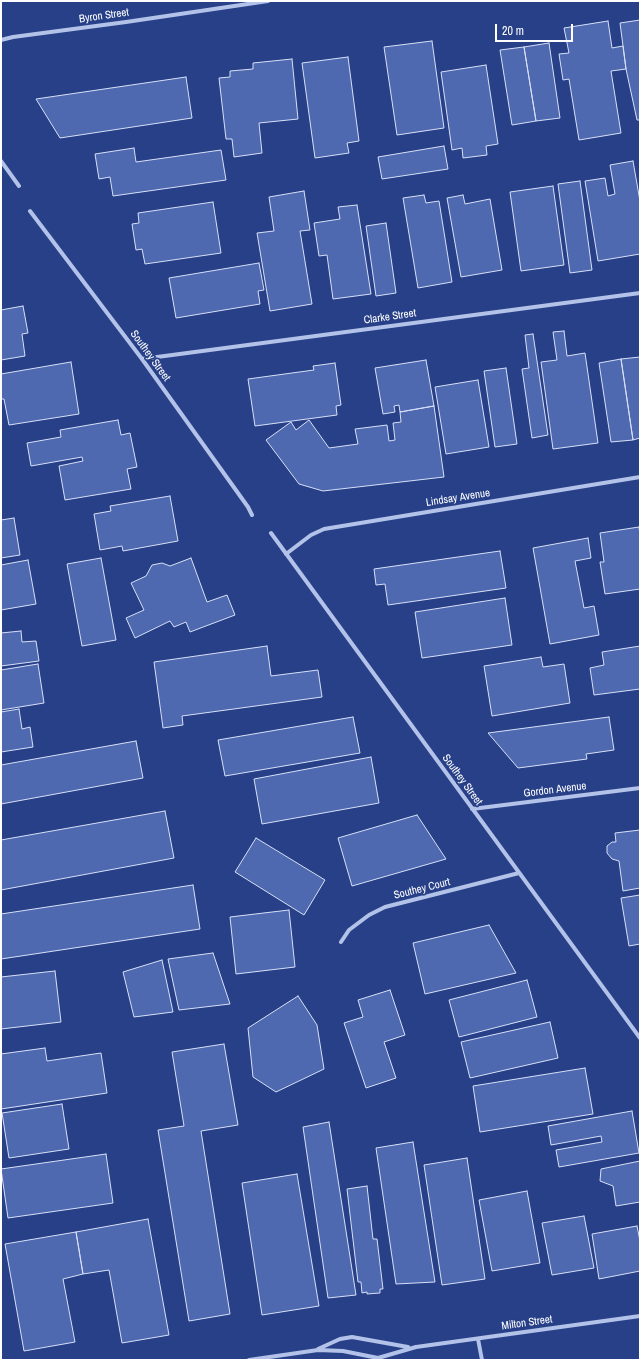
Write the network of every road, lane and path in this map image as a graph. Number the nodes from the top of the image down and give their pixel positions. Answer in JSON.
{"nodes":[{"id":1,"x":268,"y":1,"type":"edge"},
{"id":2,"x":1,"y":39,"type":"edge"},
{"id":3,"x":1,"y":161,"type":"edge"},
{"id":4,"x":19,"y":186,"type":"dead end"},
{"id":5,"x":30,"y":212,"type":"dead end"},
{"id":6,"x":640,"y":293,"type":"edge"},
{"id":7,"x":142,"y":359,"type":"junction"},
{"id":8,"x":640,"y":476,"type":"edge"},
{"id":9,"x":252,"y":515,"type":"dead end"},
{"id":10,"x":270,"y":533,"type":"dead end"},
{"id":11,"x":286,"y":554,"type":"junction"},
{"id":12,"x":640,"y":788,"type":"edge"},
{"id":13,"x":472,"y":809,"type":"junction"},
{"id":14,"x":519,"y":873,"type":"junction"},
{"id":15,"x":341,"y":942,"type":"dead end"},
{"id":16,"x":640,"y":1038,"type":"edge"},
{"id":17,"x":640,"y":1316,"type":"edge"},
{"id":18,"x":478,"y":1339,"type":"junction"},
{"id":19,"x":416,"y":1347,"type":"junction"},
{"id":20,"x":312,"y":1351,"type":"junction"},
{"id":21,"x":249,"y":1360,"type":"edge"},
{"id":22,"x":482,"y":1360,"type":"edge"}],
"edges":[{"from":1,"to":2,"type":"street","name":"Byron Street"},
{"from":3,"to":4,"type":"street"},
{"from":5,"to":7,"type":"street","name":"Southey Street"},
{"from":6,"to":7,"type":"street","name":"Clarke Street"},
{"from":7,"to":9,"type":"street","name":"Southey Street"},
{"from":8,"to":11,"type":"street","name":"Lindsay Avenue"},
{"from":10,"to":11,"type":"street","name":"Southey Street"},
{"from":11,"to":13,"type":"street","name":"Southey Street"},
{"from":12,"to":13,"type":"street","name":"Gordon Avenue"},
{"from":13,"to":14,"type":"street","name":"Southey Street"},
{"from":14,"to":15,"type":"street","name":"Southey Court"},
{"from":14,"to":16,"type":"street","name":"Southey Street"},
{"from":17,"to":18,"type":"street","name":"Milton Street"},
{"from":18,"to":19,"type":"street","name":"Milton Street"},
{"from":18,"to":22,"type":"street"},
{"from":19,"to":20,"type":"street","name":"Milton Street"},
{"from":19,"to":20,"type":"street","name":"Milton Street"},
{"from":20,"to":21,"type":"street","name":"Milton Street"}]}
